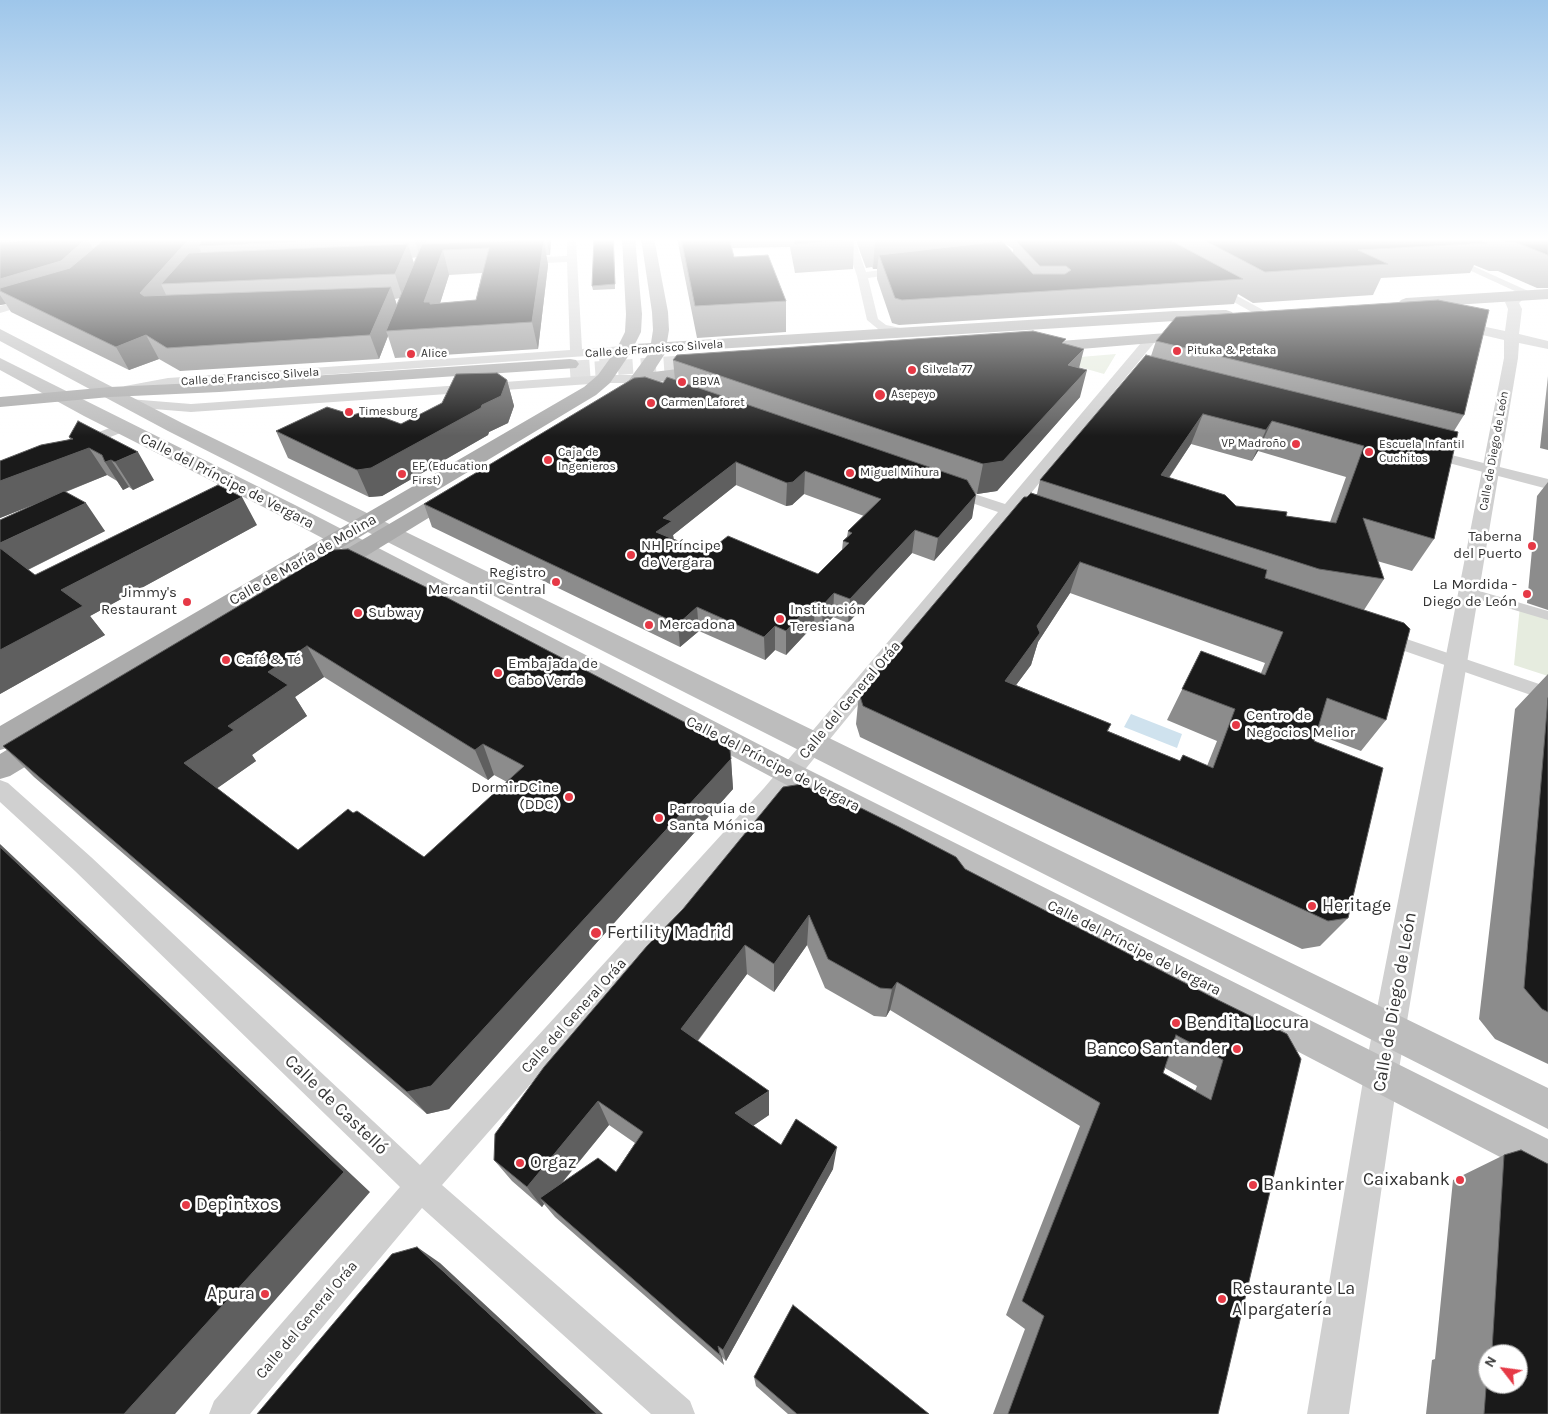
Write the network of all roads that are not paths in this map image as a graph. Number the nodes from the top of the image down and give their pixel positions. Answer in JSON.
{"nodes":[{"id":1,"x":19,"y":304,"type":"edge"},
{"id":2,"x":572,"y":304,"type":"edge"},
{"id":3,"x":632,"y":304,"type":"edge"},
{"id":4,"x":659,"y":304,"type":"edge"},
{"id":5,"x":869,"y":304,"type":"edge"},
{"id":6,"x":1241,"y":304,"type":"edge"},
{"id":7,"x":1416,"y":304,"type":"edge"},
{"id":8,"x":1495,"y":304,"type":"edge"},
{"id":9,"x":1521,"y":304,"type":"edge"},
{"id":10,"x":1389,"y":305,"type":"edge"},
{"id":11,"x":0,"y":310,"type":"edge"},
{"id":12,"x":1279,"y":312,"type":"edge"},
{"id":13,"x":1400,"y":318,"type":"edge"},
{"id":14,"x":1266,"y":320,"type":"junction"},
{"id":15,"x":1232,"y":322,"type":"junction"},
{"id":16,"x":1443,"y":322,"type":"edge"},
{"id":17,"x":1253,"y":328,"type":"edge"},
{"id":18,"x":906,"y":333,"type":"junction"},
{"id":19,"x":0,"y":334,"type":"edge"},
{"id":20,"x":1206,"y":334,"type":"edge"},
{"id":21,"x":1512,"y":337,"type":"junction"},
{"id":22,"x":1150,"y":340,"type":"junction"},
{"id":23,"x":1548,"y":345,"type":"edge"},
{"id":24,"x":658,"y":348,"type":"junction"},
{"id":25,"x":1018,"y":349,"type":"edge"},
{"id":26,"x":624,"y":350,"type":"junction"},
{"id":27,"x":389,"y":353,"type":"edge"},
{"id":28,"x":730,"y":353,"type":"tunnel mouth"},
{"id":29,"x":799,"y":355,"type":"edge"},
{"id":30,"x":0,"y":363,"type":"edge"},
{"id":31,"x":572,"y":363,"type":"junction"},
{"id":32,"x":383,"y":368,"type":"junction"},
{"id":33,"x":724,"y":370,"type":"edge"},
{"id":34,"x":604,"y":379,"type":"junction"},
{"id":35,"x":640,"y":379,"type":"junction"},
{"id":36,"x":110,"y":392,"type":"junction"},
{"id":37,"x":672,"y":393,"type":"edge"},
{"id":38,"x":62,"y":397,"type":"junction"},
{"id":39,"x":0,"y":402,"type":"edge"},
{"id":40,"x":129,"y":403,"type":"junction"},
{"id":41,"x":80,"y":407,"type":"junction"},
{"id":42,"x":0,"y":410,"type":"edge"},
{"id":43,"x":123,"y":428,"type":"junction"},
{"id":44,"x":555,"y":434,"type":"edge"},
{"id":45,"x":68,"y":449,"type":"edge"},
{"id":46,"x":1418,"y":450,"type":"edge"},
{"id":47,"x":1491,"y":470,"type":"junction"},
{"id":48,"x":471,"y":484,"type":"edge"},
{"id":49,"x":1548,"y":484,"type":"edge"},
{"id":50,"x":938,"y":486,"type":"edge"},
{"id":51,"x":1009,"y":510,"type":"junction"},
{"id":52,"x":1056,"y":526,"type":"edge"},
{"id":53,"x":378,"y":528,"type":"junction"},
{"id":54,"x":350,"y":544,"type":"junction"},
{"id":55,"x":1468,"y":592,"type":"junction"},
{"id":56,"x":288,"y":597,"type":"edge"},
{"id":57,"x":1548,"y":616,"type":"edge"},
{"id":58,"x":1363,"y":630,"type":"edge"},
{"id":59,"x":1455,"y":663,"type":"junction"},
{"id":60,"x":1548,"y":694,"type":"edge"},
{"id":61,"x":68,"y":728,"type":"edge"},
{"id":62,"x":0,"y":738,"type":"edge"},
{"id":63,"x":814,"y":743,"type":"junction"},
{"id":64,"x":0,"y":768,"type":"edge"},
{"id":65,"x":789,"y":773,"type":"junction"},
{"id":66,"x":0,"y":789,"type":"edge"},
{"id":67,"x":1390,"y":1031,"type":"junction"},
{"id":68,"x":1381,"y":1075,"type":"junction"},
{"id":69,"x":1548,"y":1109,"type":"edge"},
{"id":70,"x":1548,"y":1161,"type":"edge"},
{"id":71,"x":421,"y":1186,"type":"junction"},
{"id":72,"x":227,"y":1414,"type":"edge"},
{"id":73,"x":677,"y":1414,"type":"edge"},
{"id":74,"x":1328,"y":1414,"type":"edge"}],
"edges":[{"from":1,"to":11,"type":"street"},
{"from":2,"to":31,"type":"street"},
{"from":3,"to":26,"type":"main road","name":"Calle de María de Molina"},
{"from":4,"to":24,"type":"main road"},
{"from":5,"to":18,"type":"street"},
{"from":6,"to":14,"type":"street"},
{"from":7,"to":10,"type":"main road"},
{"from":8,"to":13,"type":"main road"},
{"from":9,"to":21,"type":"street","name":"Calle de Diego de León"},
{"from":12,"to":14,"type":"main road","name":"Calle de Francisco Silvela"},
{"from":14,"to":15,"type":"main road","name":"Calle de Francisco Silvela"},
{"from":14,"to":17,"type":"main road","name":"Calle de Francisco Silvela"},
{"from":15,"to":18,"type":"main road","name":"Calle de Francisco Silvela"},
{"from":15,"to":28,"type":"main road","name":"Calle de Francisco Silvela"},
{"from":15,"to":29,"type":"main road","name":"Calle de Francisco Silvela"},
{"from":16,"to":21,"type":"street"},
{"from":18,"to":24,"type":"main road","name":"Calle de Francisco Silvela"},
{"from":19,"to":36,"type":"main road","name":"Calle del Príncipe de Vergara"},
{"from":20,"to":22,"type":"main road"},
{"from":21,"to":23,"type":"street"},
{"from":21,"to":47,"type":"street","name":"Calle de Diego de León"},
{"from":22,"to":25,"type":"main road"},
{"from":22,"to":51,"type":"street","name":"Calle del General Oráa"},
{"from":24,"to":26,"type":"main road","name":"Calle de Francisco Silvela"},
{"from":24,"to":35,"type":"main road"},
{"from":26,"to":31,"type":"street","name":"Calle de Francisco Silvela"},
{"from":26,"to":34,"type":"main road","name":"Calle de María de Molina"},
{"from":27,"to":32,"type":"street"},
{"from":30,"to":38,"type":"main road","name":"Calle del Príncipe de Vergara"},
{"from":31,"to":32,"type":"street","name":"Calle de Francisco Silvela"},
{"from":31,"to":36,"type":"main road","name":"Calle de Francisco Silvela"},
{"from":31,"to":40,"type":"main road","name":"Calle de Francisco Silvela"},
{"from":32,"to":36,"type":"street","name":"Calle de Francisco Silvela"},
{"from":33,"to":35,"type":"main road","name":"Calle de Francisco Silvela"},
{"from":34,"to":35,"type":"street","name":"Calle de Francisco Silvela"},
{"from":34,"to":40,"type":"street","name":"Calle de Francisco Silvela"},
{"from":34,"to":53,"type":"main road","name":"Calle de María de Molina"},
{"from":35,"to":37,"type":"street"},
{"from":35,"to":44,"type":"main road"},
{"from":36,"to":38,"type":"main road","name":"Calle de Francisco Silvela"},
{"from":36,"to":40,"type":"main road","name":"Calle del Príncipe de Vergara"},
{"from":38,"to":39,"type":"main road","name":"Calle de Francisco Silvela"},
{"from":38,"to":41,"type":"main road","name":"Calle del Príncipe de Vergara"},
{"from":40,"to":41,"type":"main road","name":"Calle de Francisco Silvela"},
{"from":40,"to":53,"type":"main road","name":"Calle del Príncipe de Vergara"},
{"from":41,"to":42,"type":"main road","name":"Calle de Francisco Silvela"},
{"from":41,"to":43,"type":"main road","name":"Calle del Príncipe de Vergara"},
{"from":43,"to":45,"type":"street"},
{"from":43,"to":54,"type":"main road","name":"Calle del Príncipe de Vergara"},
{"from":46,"to":47,"type":"street"},
{"from":47,"to":49,"type":"street"},
{"from":47,"to":55,"type":"street","name":"Calle de Diego de León"},
{"from":48,"to":53,"type":"main road","name":"Calle de María de Molina"},
{"from":50,"to":51,"type":"street"},
{"from":51,"to":52,"type":"street"},
{"from":51,"to":63,"type":"street","name":"Calle del General Oráa"},
{"from":53,"to":54,"type":"main road","name":"Calle de María de Molina"},
{"from":53,"to":63,"type":"main road","name":"Calle del Príncipe de Vergara"},
{"from":54,"to":56,"type":"main road","name":"Calle de María de Molina"},
{"from":54,"to":62,"type":"main road","name":"Calle de María de Molina"},
{"from":54,"to":65,"type":"main road","name":"Calle del Príncipe de Vergara"},
{"from":55,"to":57,"type":"street"},
{"from":55,"to":59,"type":"street","name":"Calle de Diego de León"},
{"from":58,"to":59,"type":"street"},
{"from":59,"to":60,"type":"street"},
{"from":59,"to":67,"type":"street","name":"Calle de Diego de León"},
{"from":61,"to":64,"type":"main road"},
{"from":63,"to":65,"type":"street","name":"Calle del General Oráa"},
{"from":63,"to":67,"type":"main road","name":"Calle del Príncipe de Vergara"},
{"from":65,"to":68,"type":"main road","name":"Calle del Príncipe de Vergara"},
{"from":65,"to":71,"type":"street","name":"Calle del General Oráa"},
{"from":66,"to":71,"type":"street","name":"Calle de Castelló"},
{"from":67,"to":68,"type":"street","name":"Calle de Diego de León"},
{"from":67,"to":69,"type":"main road","name":"Calle del Príncipe de Vergara"},
{"from":68,"to":70,"type":"main road","name":"Calle del Príncipe de Vergara"},
{"from":68,"to":74,"type":"street","name":"Calle de Diego de León"},
{"from":71,"to":72,"type":"street","name":"Calle del General Oráa"},
{"from":71,"to":73,"type":"street","name":"Calle de Castelló"}]}
